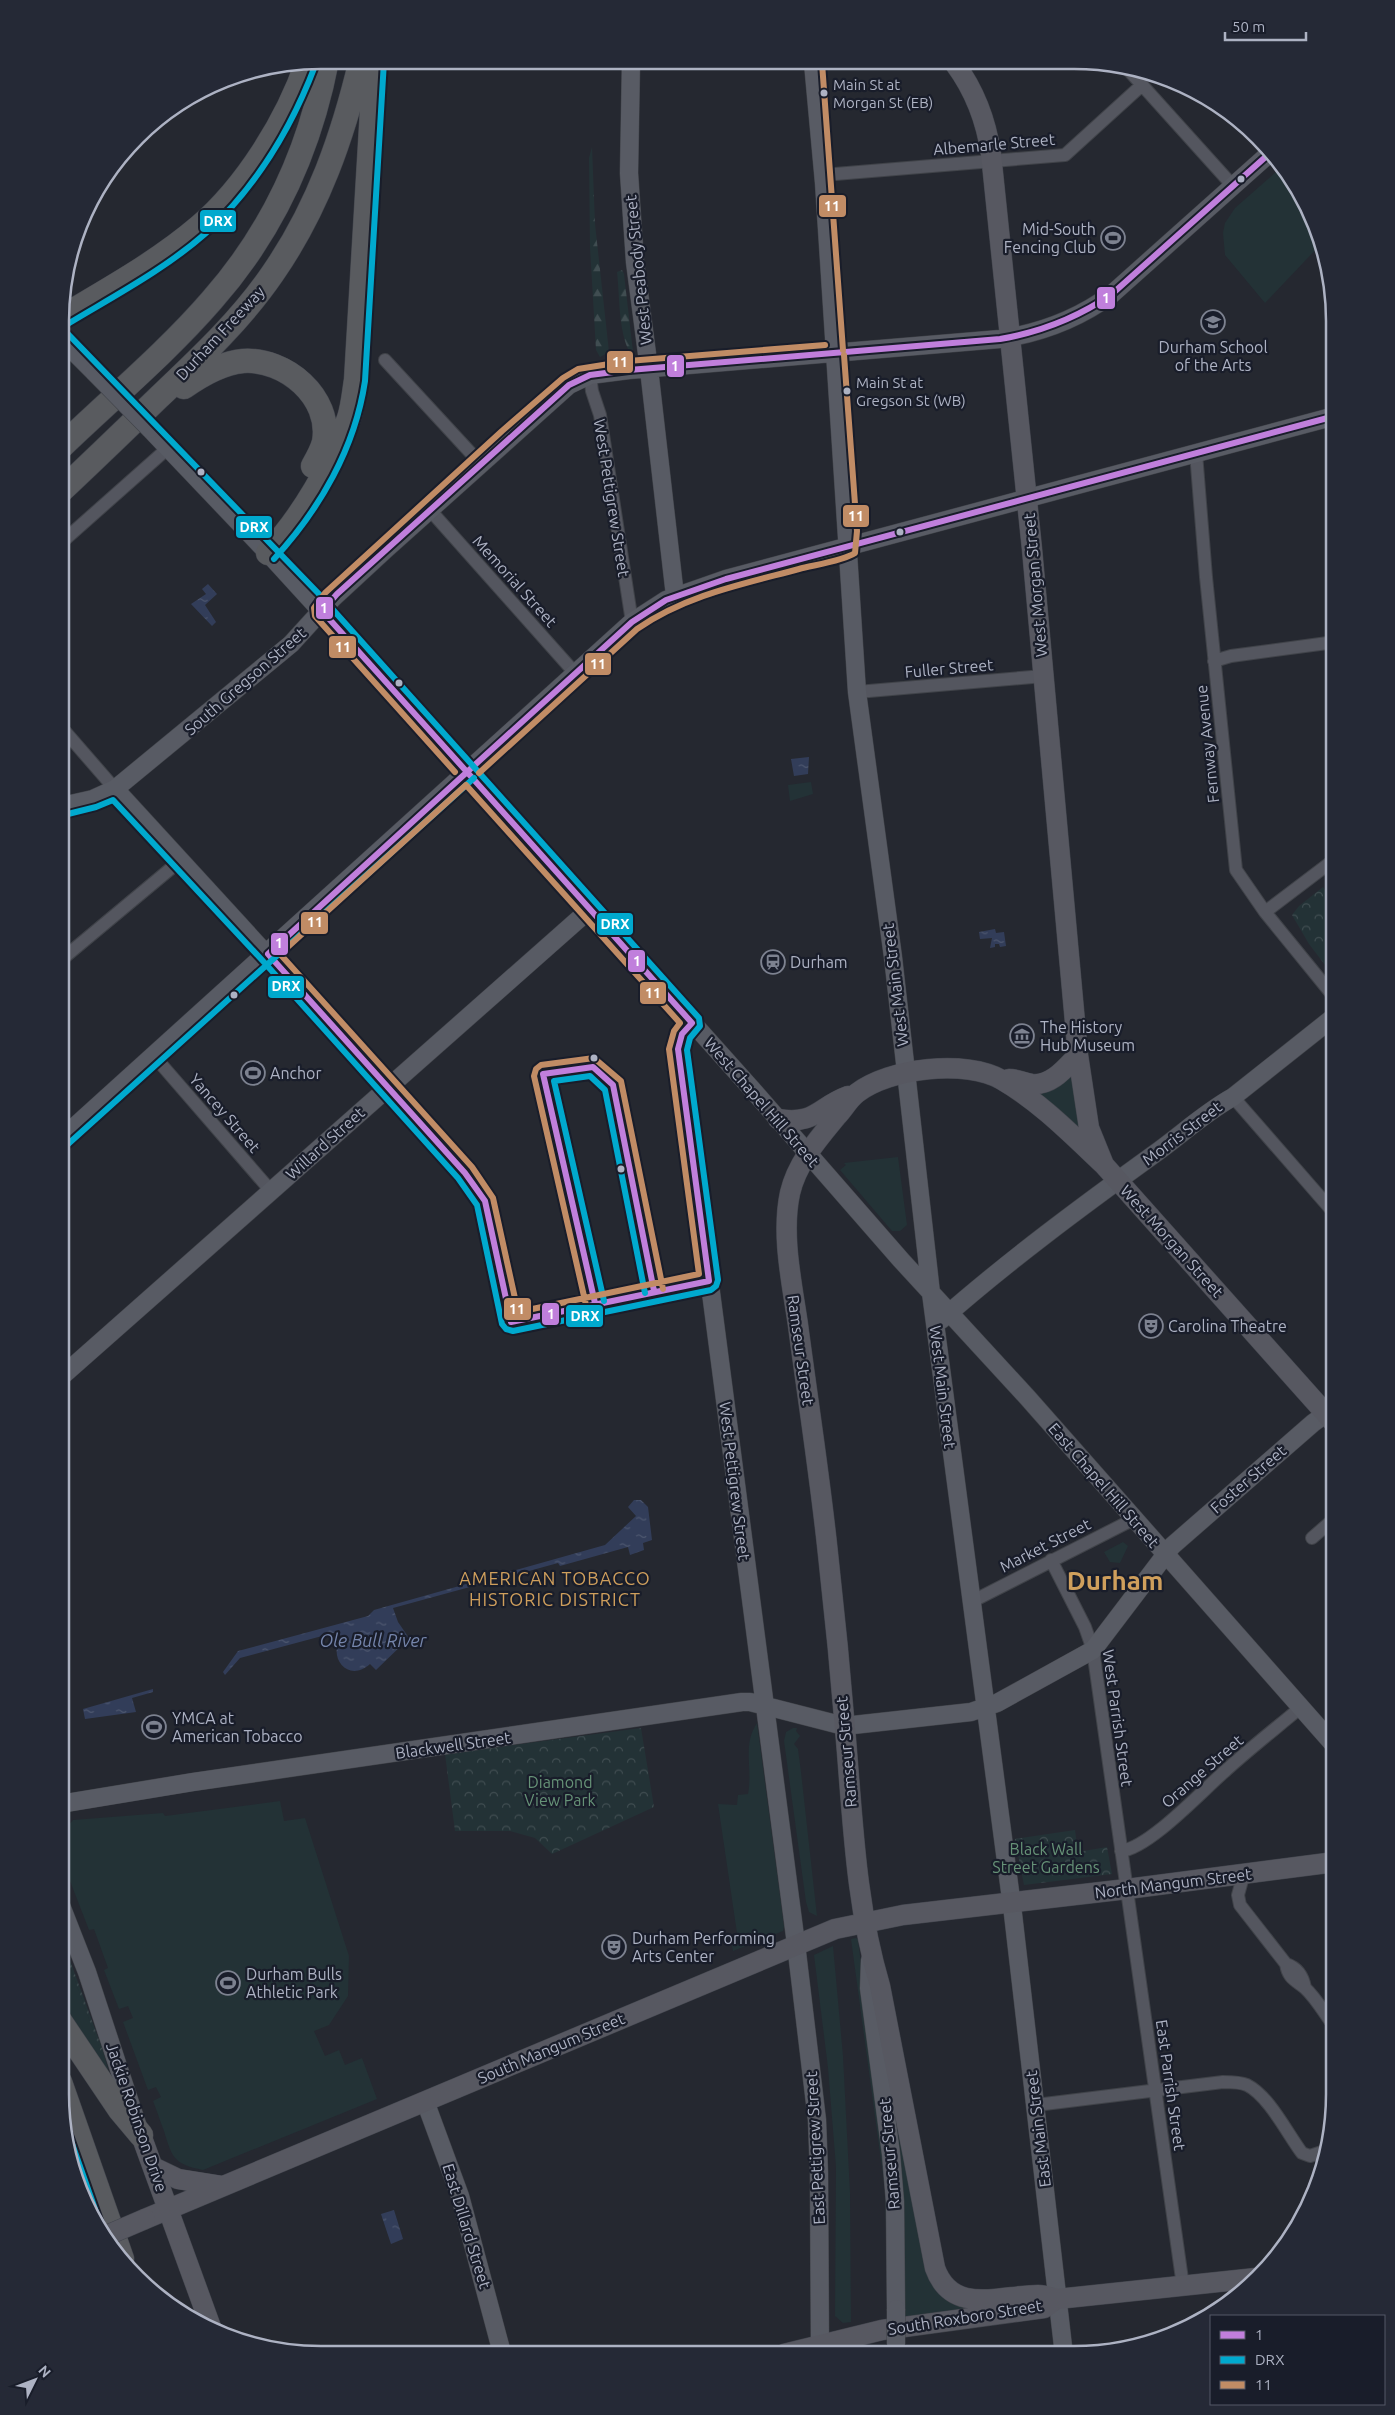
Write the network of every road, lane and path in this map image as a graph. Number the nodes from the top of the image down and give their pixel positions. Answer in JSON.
{"nodes":[{"id":1,"x":304,"y":69,"type":"edge"},
{"id":2,"x":325,"y":69,"type":"edge"},
{"id":3,"x":359,"y":69,"type":"edge"},
{"id":4,"x":374,"y":69,"type":"edge"},
{"id":5,"x":631,"y":69,"type":"edge"},
{"id":6,"x":814,"y":69,"type":"edge"},
{"id":7,"x":958,"y":69,"type":"edge"},
{"id":8,"x":1134,"y":76,"type":"edge"},
{"id":9,"x":1142,"y":85,"type":"junction"},
{"id":10,"x":1266,"y":157,"type":"edge"},
{"id":11,"x":992,"y":161,"type":"junction"},
{"id":12,"x":823,"y":175,"type":"junction"},
{"id":13,"x":1233,"y":186,"type":"junction"},
{"id":14,"x":69,"y":313,"type":"edge"},
{"id":15,"x":1011,"y":337,"type":"junction"},
{"id":16,"x":69,"y":347,"type":"edge"},
{"id":17,"x":835,"y":353,"type":"junction"},
{"id":18,"x":385,"y":360,"type":"dead end"},
{"id":19,"x":650,"y":369,"type":"junction"},
{"id":20,"x":590,"y":375,"type":"junction"},
{"id":21,"x":159,"y":397,"type":"junction"},
{"id":22,"x":1326,"y":418,"type":"edge"},
{"id":23,"x":69,"y":439,"type":"edge"},
{"id":24,"x":168,"y":448,"type":"junction"},
{"id":25,"x":1196,"y":452,"type":"junction"},
{"id":26,"x":480,"y":463,"type":"junction"},
{"id":27,"x":69,"y":483,"type":"edge"},
{"id":28,"x":1027,"y":498,"type":"junction"},
{"id":29,"x":430,"y":510,"type":"junction"},
{"id":30,"x":69,"y":536,"type":"edge"},
{"id":31,"x":263,"y":547,"type":"junction"},
{"id":32,"x":848,"y":547,"type":"junction"},
{"id":33,"x":675,"y":596,"type":"junction"},
{"id":34,"x":322,"y":611,"type":"junction"},
{"id":35,"x":632,"y":622,"type":"junction"},
{"id":36,"x":1326,"y":643,"type":"edge"},
{"id":37,"x":1214,"y":661,"type":"junction"},
{"id":38,"x":575,"y":673,"type":"junction"},
{"id":39,"x":1044,"y":676,"type":"junction"},
{"id":40,"x":857,"y":692,"type":"junction"},
{"id":41,"x":69,"y":736,"type":"edge"},
{"id":42,"x":468,"y":772,"type":"junction"},
{"id":43,"x":115,"y":788,"type":"junction"},
{"id":44,"x":69,"y":804,"type":"edge"},
{"id":45,"x":181,"y":860,"type":"junction"},
{"id":46,"x":1326,"y":866,"type":"edge"},
{"id":47,"x":589,"y":910,"type":"junction"},
{"id":48,"x":1265,"y":912,"type":"junction"},
{"id":49,"x":69,"y":953,"type":"edge"},
{"id":50,"x":268,"y":954,"type":"junction"},
{"id":51,"x":1326,"y":987,"type":"edge"},
{"id":52,"x":692,"y":1022,"type":"junction"},
{"id":53,"x":1326,"y":1023,"type":"edge"},
{"id":54,"x":1078,"y":1055,"type":"junction"},
{"id":55,"x":154,"y":1056,"type":"junction"},
{"id":56,"x":906,"y":1073,"type":"junction"},
{"id":57,"x":1001,"y":1079,"type":"junction"},
{"id":58,"x":388,"y":1087,"type":"junction"},
{"id":59,"x":855,"y":1094,"type":"junction"},
{"id":60,"x":1233,"y":1097,"type":"junction"},
{"id":61,"x":778,"y":1118,"type":"junction"},
{"id":62,"x":69,"y":1127,"type":"edge"},
{"id":63,"x":808,"y":1154,"type":"junction"},
{"id":64,"x":1111,"y":1172,"type":"junction"},
{"id":65,"x":271,"y":1191,"type":"junction"},
{"id":66,"x":1326,"y":1204,"type":"edge"},
{"id":67,"x":931,"y":1293,"type":"junction"},
{"id":68,"x":950,"y":1313,"type":"junction"},
{"id":69,"x":511,"y":1322,"type":"dead end"},
{"id":70,"x":935,"y":1326,"type":"junction"},
{"id":71,"x":69,"y":1370,"type":"edge"},
{"id":72,"x":1326,"y":1408,"type":"edge"},
{"id":73,"x":1326,"y":1420,"type":"edge"},
{"id":74,"x":1134,"y":1519,"type":"junction"},
{"id":75,"x":1326,"y":1526,"type":"edge"},
{"id":76,"x":1312,"y":1538,"type":"dead end"},
{"id":77,"x":1165,"y":1555,"type":"junction"},
{"id":78,"x":1051,"y":1560,"type":"junction"},
{"id":79,"x":971,"y":1602,"type":"junction"},
{"id":80,"x":1093,"y":1650,"type":"junction"},
{"id":81,"x":764,"y":1706,"type":"junction"},
{"id":82,"x":1300,"y":1708,"type":"junction"},
{"id":83,"x":984,"y":1709,"type":"junction"},
{"id":84,"x":844,"y":1726,"type":"junction"},
{"id":85,"x":1326,"y":1737,"type":"edge"},
{"id":86,"x":69,"y":1803,"type":"edge"},
{"id":87,"x":1121,"y":1852,"type":"junction"},
{"id":88,"x":1326,"y":1863,"type":"edge"},
{"id":89,"x":1244,"y":1874,"type":"junction"},
{"id":90,"x":1127,"y":1889,"type":"junction"},
{"id":91,"x":1011,"y":1903,"type":"junction"},
{"id":92,"x":865,"y":1922,"type":"junction"},
{"id":93,"x":69,"y":1927,"type":"edge"},
{"id":94,"x":796,"y":1944,"type":"junction"},
{"id":95,"x":871,"y":1955,"type":"junction"},
{"id":96,"x":1326,"y":2016,"type":"edge"},
{"id":97,"x":69,"y":2034,"type":"edge"},
{"id":98,"x":1156,"y":2090,"type":"junction"},
{"id":99,"x":425,"y":2101,"type":"junction"},
{"id":100,"x":1036,"y":2105,"type":"junction"},
{"id":101,"x":69,"y":2108,"type":"edge"},
{"id":102,"x":141,"y":2135,"type":"junction"},
{"id":103,"x":1319,"y":2153,"type":"edge"},
{"id":104,"x":153,"y":2167,"type":"junction"},
{"id":105,"x":222,"y":2186,"type":"junction"},
{"id":106,"x":169,"y":2209,"type":"junction"},
{"id":107,"x":111,"y":2234,"type":"edge"},
{"id":108,"x":115,"y":2240,"type":"edge"},
{"id":109,"x":1246,"y":2279,"type":"edge"},
{"id":110,"x":1183,"y":2286,"type":"junction"},
{"id":111,"x":1057,"y":2299,"type":"junction"},
{"id":112,"x":208,"y":2320,"type":"edge"},
{"id":113,"x":500,"y":2346,"type":"edge"},
{"id":114,"x":820,"y":2346,"type":"edge"},
{"id":115,"x":830,"y":2346,"type":"edge"},
{"id":116,"x":896,"y":2346,"type":"edge"},
{"id":117,"x":1063,"y":2346,"type":"edge"}],
"edges":[{"from":1,"to":14,"type":"highway"},
{"from":2,"to":23,"type":"highway","name":"Durham Freeway"},
{"from":3,"to":21,"type":"highway","name":"Durham Freeway"},
{"from":4,"to":31,"type":"highway"},
{"from":5,"to":19,"type":"main road","name":"West Peabody Street"},
{"from":6,"to":12,"type":"main road","name":"West Main Street"},
{"from":7,"to":11,"type":"main road","name":"West Morgan Street"},
{"from":8,"to":9,"type":"street"},
{"from":9,"to":11,"type":"street","name":"Albemarle Street"},
{"from":9,"to":13,"type":"street"},
{"from":10,"to":13,"type":"main road","name":"South Gregson Street"},
{"from":11,"to":12,"type":"street","name":"Albemarle Street"},
{"from":11,"to":15,"type":"main road","name":"West Morgan Street"},
{"from":12,"to":17,"type":"main road","name":"West Main Street"},
{"from":13,"to":15,"type":"main road","name":"South Gregson Street"},
{"from":15,"to":17,"type":"main road","name":"South Gregson Street"},
{"from":15,"to":28,"type":"main road","name":"West Morgan Street"},
{"from":16,"to":24,"type":"main road","name":"West Chapel Hill Street","bridge":true},
{"from":17,"to":19,"type":"main road","name":"South Gregson Street"},
{"from":17,"to":32,"type":"main road","name":"West Main Street"},
{"from":18,"to":26,"type":"street"},
{"from":19,"to":20,"type":"main road","name":"South Gregson Street"},
{"from":19,"to":33,"type":"main road","name":"West Peabody Street"},
{"from":20,"to":26,"type":"main road","name":"South Gregson Street"},
{"from":20,"to":35,"type":"street","name":"West Pettigrew Street"},
{"from":21,"to":27,"type":"highway","name":"Durham Freeway"},
{"from":21,"to":31,"type":"highway"},
{"from":22,"to":25,"type":"main road"},
{"from":24,"to":30,"type":"street"},
{"from":24,"to":31,"type":"main road","name":"West Chapel Hill Street"},
{"from":25,"to":28,"type":"main road"},
{"from":25,"to":37,"type":"street","name":"Fernway Avenue"},
{"from":26,"to":29,"type":"main road","name":"South Gregson Street"},
{"from":28,"to":32,"type":"main road"},
{"from":28,"to":39,"type":"main road","name":"West Morgan Street"},
{"from":29,"to":34,"type":"main road","name":"South Gregson Street"},
{"from":29,"to":38,"type":"street","name":"Memorial Street"},
{"from":31,"to":34,"type":"main road","name":"West Chapel Hill Street"},
{"from":32,"to":33,"type":"main road"},
{"from":32,"to":40,"type":"main road","name":"West Main Street"},
{"from":33,"to":35,"type":"main road"},
{"from":34,"to":42,"type":"main road","name":"West Chapel Hill Street"},
{"from":34,"to":43,"type":"main road","name":"South Gregson Street"},
{"from":35,"to":38,"type":"main road"},
{"from":36,"to":37,"type":"street"},
{"from":37,"to":48,"type":"street","name":"Fernway Avenue"},
{"from":38,"to":42,"type":"main road"},
{"from":39,"to":40,"type":"street","name":"Fuller Street"},
{"from":39,"to":54,"type":"main road","name":"West Morgan Street"},
{"from":40,"to":56,"type":"main road","name":"West Main Street"},
{"from":41,"to":43,"type":"street"},
{"from":42,"to":47,"type":"main road","name":"West Chapel Hill Street"},
{"from":42,"to":50,"type":"main road"},
{"from":43,"to":44,"type":"main road","name":"South Gregson Street"},
{"from":43,"to":45,"type":"main road"},
{"from":45,"to":49,"type":"street"},
{"from":45,"to":50,"type":"main road"},
{"from":46,"to":48,"type":"street"},
{"from":47,"to":52,"type":"main road","name":"West Chapel Hill Street"},
{"from":47,"to":58,"type":"main road","name":"Willard Street"},
{"from":48,"to":51,"type":"street","name":"Fernway Avenue"},
{"from":50,"to":55,"type":"main road"},
{"from":50,"to":58,"type":"main road"},
{"from":52,"to":61,"type":"main road","name":"West Chapel Hill Street"},
{"from":52,"to":81,"type":"main road","name":"West Pettigrew Street"},
{"from":53,"to":60,"type":"main road","name":"Morris Street"},
{"from":54,"to":57,"type":"main road"},
{"from":54,"to":64,"type":"main road","name":"West Morgan Street"},
{"from":55,"to":62,"type":"main road"},
{"from":55,"to":65,"type":"street","name":"Yancey Street"},
{"from":56,"to":57,"type":"main road"},
{"from":56,"to":59,"type":"main road"},
{"from":56,"to":67,"type":"main road","name":"West Main Street"},
{"from":57,"to":64,"type":"main road"},
{"from":58,"to":65,"type":"main road","name":"Willard Street"},
{"from":58,"to":69,"type":"street"},
{"from":59,"to":61,"type":"main road"},
{"from":59,"to":63,"type":"main road","name":"Ramseur Street"},
{"from":60,"to":64,"type":"main road","name":"Morris Street"},
{"from":60,"to":66,"type":"street"},
{"from":61,"to":63,"type":"main road","name":"West Chapel Hill Street"},
{"from":63,"to":67,"type":"main road","name":"West Chapel Hill Street"},
{"from":63,"to":84,"type":"main road","name":"Ramseur Street"},
{"from":64,"to":68,"type":"main road","name":"Morris Street"},
{"from":64,"to":72,"type":"main road","name":"West Morgan Street"},
{"from":65,"to":71,"type":"main road","name":"Willard Street"},
{"from":67,"to":68,"type":"main road","name":"East Chapel Hill Street"},
{"from":67,"to":70,"type":"main road","name":"West Main Street"},
{"from":68,"to":70,"type":"main road","name":"Morris Street"},
{"from":68,"to":74,"type":"main road","name":"East Chapel Hill Street"},
{"from":70,"to":79,"type":"main road","name":"West Main Street"},
{"from":73,"to":77,"type":"main road","name":"Foster Street"},
{"from":74,"to":77,"type":"main road","name":"East Chapel Hill Street"},
{"from":74,"to":78,"type":"street","name":"Market Street"},
{"from":75,"to":76,"type":"street"},
{"from":77,"to":80,"type":"main road","name":"Foster Street"},
{"from":77,"to":82,"type":"main road","name":"East Chapel Hill Street"},
{"from":78,"to":79,"type":"street","name":"Market Street"},
{"from":78,"to":80,"type":"street","name":"West Parrish Street"},
{"from":79,"to":83,"type":"main road","name":"West Main Street"},
{"from":80,"to":83,"type":"main road"},
{"from":80,"to":87,"type":"street","name":"West Parrish Street"},
{"from":81,"to":84,"type":"main road","name":"Blackwell Street"},
{"from":81,"to":86,"type":"main road","name":"Blackwell Street"},
{"from":81,"to":94,"type":"main road","name":"West Pettigrew Street"},
{"from":82,"to":85,"type":"main road","name":"East Chapel Hill Street"},
{"from":82,"to":87,"type":"street","name":"Orange Street"},
{"from":83,"to":84,"type":"main road"},
{"from":83,"to":91,"type":"main road","name":"West Main Street"},
{"from":84,"to":92,"type":"main road","name":"Ramseur Street"},
{"from":87,"to":90,"type":"street","name":"West Parrish Street"},
{"from":88,"to":89,"type":"main road","name":"North Mangum Street"},
{"from":89,"to":90,"type":"main road","name":"North Mangum Street"},
{"from":89,"to":96,"type":"street"},
{"from":90,"to":91,"type":"main road","name":"North Mangum Street"},
{"from":90,"to":98,"type":"street","name":"East Parrish Street"},
{"from":91,"to":92,"type":"main road","name":"South Mangum Street"},
{"from":91,"to":100,"type":"main road","name":"East Main Street"},
{"from":92,"to":94,"type":"main road","name":"South Mangum Street"},
{"from":92,"to":95,"type":"main road","name":"Ramseur Street"},
{"from":93,"to":102,"type":"main road","name":"Jackie Robinson Drive"},
{"from":94,"to":99,"type":"main road","name":"South Mangum Street"},
{"from":94,"to":114,"type":"main road","name":"East Pettigrew Street"},
{"from":95,"to":111,"type":"main road"},
{"from":95,"to":116,"type":"main road","name":"Ramseur Street","bridge":true},
{"from":97,"to":102,"type":"highway"},
{"from":98,"to":100,"type":"street"},
{"from":98,"to":103,"type":"street"},
{"from":98,"to":110,"type":"street","name":"East Parrish Street"},
{"from":99,"to":105,"type":"main road","name":"South Mangum Street"},
{"from":99,"to":113,"type":"main road","name":"East Dillard Street"},
{"from":100,"to":111,"type":"main road","name":"East Main Street"},
{"from":101,"to":108,"type":"highway"},
{"from":102,"to":104,"type":"main road","name":"Jackie Robinson Drive"},
{"from":104,"to":105,"type":"main road"},
{"from":104,"to":106,"type":"main road","name":"Jackie Robinson Drive"},
{"from":105,"to":106,"type":"main road","name":"South Mangum Street"},
{"from":106,"to":107,"type":"main road","name":"South Mangum Street","bridge":true},
{"from":106,"to":112,"type":"main road","name":"Jackie Robinson Drive"},
{"from":109,"to":110,"type":"main road"},
{"from":110,"to":111,"type":"main road"},
{"from":111,"to":115,"type":"main road","name":"South Roxboro Street"},
{"from":111,"to":117,"type":"main road","name":"East Main Street"}]}
